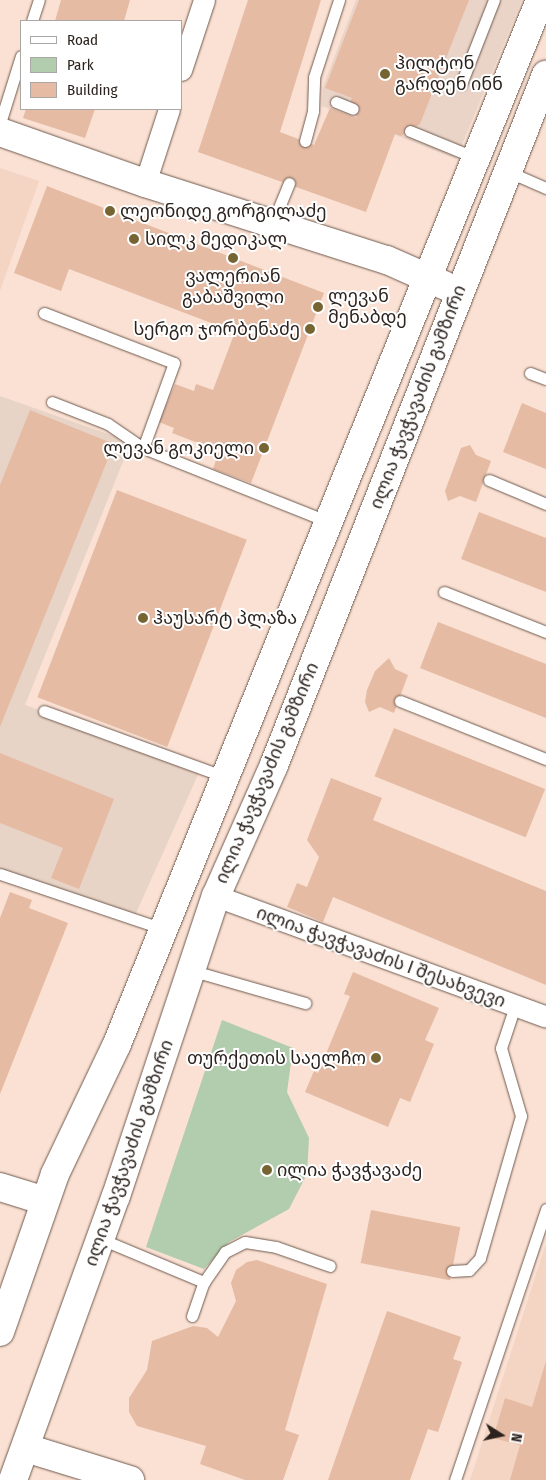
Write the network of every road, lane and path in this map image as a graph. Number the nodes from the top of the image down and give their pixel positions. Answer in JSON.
{"nodes":[{"id":1,"x":39,"y":0,"type":"edge"},
{"id":2,"x":204,"y":0,"type":"edge"},
{"id":3,"x":338,"y":0,"type":"edge"},
{"id":4,"x":494,"y":0,"type":"edge"},
{"id":5,"x":540,"y":0,"type":"edge"},
{"id":6,"x":32,"y":20,"type":"edge"},
{"id":7,"x":20,"y":59,"type":"edge"},
{"id":8,"x":182,"y":67,"type":"edge"},
{"id":9,"x":546,"y":75,"type":"edge"},
{"id":10,"x":461,"y":84,"type":"dead end"},
{"id":11,"x":336,"y":102,"type":"dead end"},
{"id":12,"x":353,"y":109,"type":"dead end"},
{"id":13,"x":169,"y":110,"type":"edge"},
{"id":14,"x":0,"y":123,"type":"edge"},
{"id":15,"x":410,"y":131,"type":"dead end"},
{"id":16,"x":0,"y":132,"type":"edge"},
{"id":17,"x":305,"y":142,"type":"dead end"},
{"id":18,"x":477,"y":158,"type":"junction"},
{"id":19,"x":508,"y":171,"type":"junction"},
{"id":20,"x":145,"y":183,"type":"junction"},
{"id":21,"x":289,"y":183,"type":"dead end"},
{"id":22,"x":546,"y":188,"type":"edge"},
{"id":23,"x":273,"y":222,"type":"junction"},
{"id":24,"x":430,"y":279,"type":"junction"},
{"id":25,"x":459,"y":291,"type":"junction"},
{"id":26,"x":44,"y":313,"type":"dead end"},
{"id":27,"x":530,"y":373,"type":"dead end"},
{"id":28,"x":546,"y":379,"type":"edge"},
{"id":29,"x":52,"y":402,"type":"dead end"},
{"id":30,"x":143,"y":448,"type":"junction"},
{"id":31,"x":488,"y":480,"type":"dead end"},
{"id":32,"x":546,"y":504,"type":"edge"},
{"id":33,"x":329,"y":522,"type":"junction"},
{"id":34,"x":444,"y":592,"type":"dead end"},
{"id":35,"x":546,"y":632,"type":"edge"},
{"id":36,"x":400,"y":702,"type":"dead end"},
{"id":37,"x":44,"y":711,"type":"dead end"},
{"id":38,"x":546,"y":759,"type":"edge"},
{"id":39,"x":225,"y":777,"type":"junction"},
{"id":40,"x":0,"y":874,"type":"edge"},
{"id":41,"x":216,"y":896,"type":"junction"},
{"id":42,"x":163,"y":929,"type":"junction"},
{"id":43,"x":190,"y":970,"type":"junction"},
{"id":44,"x":305,"y":1003,"type":"dead end"},
{"id":45,"x":515,"y":1006,"type":"junction"},
{"id":46,"x":546,"y":1017,"type":"edge"},
{"id":47,"x":0,"y":1187,"type":"edge"},
{"id":48,"x":39,"y":1199,"type":"junction"},
{"id":49,"x":546,"y":1210,"type":"edge"},
{"id":50,"x":101,"y":1239,"type":"junction"},
{"id":51,"x":330,"y":1266,"type":"dead end"},
{"id":52,"x":452,"y":1271,"type":"dead end"},
{"id":53,"x":204,"y":1282,"type":"junction"},
{"id":54,"x":192,"y":1316,"type":"dead end"},
{"id":55,"x":0,"y":1332,"type":"edge"},
{"id":56,"x":26,"y":1448,"type":"junction"},
{"id":57,"x":13,"y":1480,"type":"edge"},
{"id":58,"x":130,"y":1480,"type":"edge"},
{"id":59,"x":455,"y":1480,"type":"edge"}],
"edges":[{"from":1,"to":6,"type":"lane"},
{"from":2,"to":8,"type":"street"},
{"from":3,"to":17,"type":"lane"},
{"from":4,"to":10,"type":"lane"},
{"from":5,"to":18,"type":"main road","name":"ილია ჭავჭავაძის გამზირი"},
{"from":7,"to":14,"type":"lane"},
{"from":9,"to":19,"type":"main road","name":"ილია ჭავჭავაძის გამზირი"},
{"from":11,"to":12,"type":"lane"},
{"from":13,"to":20,"type":"street"},
{"from":15,"to":18,"type":"lane"},
{"from":16,"to":20,"type":"main road"},
{"from":18,"to":24,"type":"main road","name":"ილია ჭავჭავაძის გამზირი"},
{"from":19,"to":22,"type":"lane"},
{"from":19,"to":25,"type":"main road","name":"ილია ჭავჭავაძის გამზირი"},
{"from":20,"to":23,"type":"main road"},
{"from":21,"to":23,"type":"lane"},
{"from":23,"to":24,"type":"main road"},
{"from":24,"to":25,"type":"main road"},
{"from":24,"to":33,"type":"main road","name":"ილია ჭავჭავაძის გამზირი"},
{"from":25,"to":41,"type":"main road","name":"ილია ჭავჭავაძის გამზირი"},
{"from":26,"to":30,"type":"lane"},
{"from":27,"to":28,"type":"lane"},
{"from":29,"to":30,"type":"lane"},
{"from":30,"to":33,"type":"lane"},
{"from":31,"to":32,"type":"lane"},
{"from":33,"to":39,"type":"main road","name":"ილია ჭავჭავაძის გამზირი"},
{"from":34,"to":35,"type":"lane"},
{"from":36,"to":38,"type":"lane"},
{"from":37,"to":39,"type":"lane"},
{"from":39,"to":42,"type":"main road","name":"ილია ჭავჭავაძის გამზირი"},
{"from":40,"to":42,"type":"lane"},
{"from":41,"to":43,"type":"main road","name":"ილია ჭავჭავაძის გამზირი"},
{"from":41,"to":45,"type":"street","name":"ილია ჭავჭავაძის I შესახვევი"},
{"from":42,"to":48,"type":"main road","name":"ილია ჭავჭავაძის გამზირი"},
{"from":43,"to":44,"type":"lane"},
{"from":43,"to":50,"type":"main road","name":"ილია ჭავჭავაძის გამზირი"},
{"from":45,"to":46,"type":"street","name":"ილია ჭავჭავაძის I შესახვევი"},
{"from":45,"to":52,"type":"lane"},
{"from":47,"to":48,"type":"main road"},
{"from":48,"to":55,"type":"main road","name":"ილია ჭავჭავაძის გამზირი"},
{"from":49,"to":59,"type":"lane"},
{"from":50,"to":53,"type":"lane"},
{"from":50,"to":56,"type":"main road","name":"ილია ჭავჭავაძის გამზირი"},
{"from":51,"to":53,"type":"lane"},
{"from":53,"to":54,"type":"lane"},
{"from":56,"to":57,"type":"main road","name":"ილია ჭავჭავაძის გამზირი"},
{"from":56,"to":58,"type":"main road"}]}
